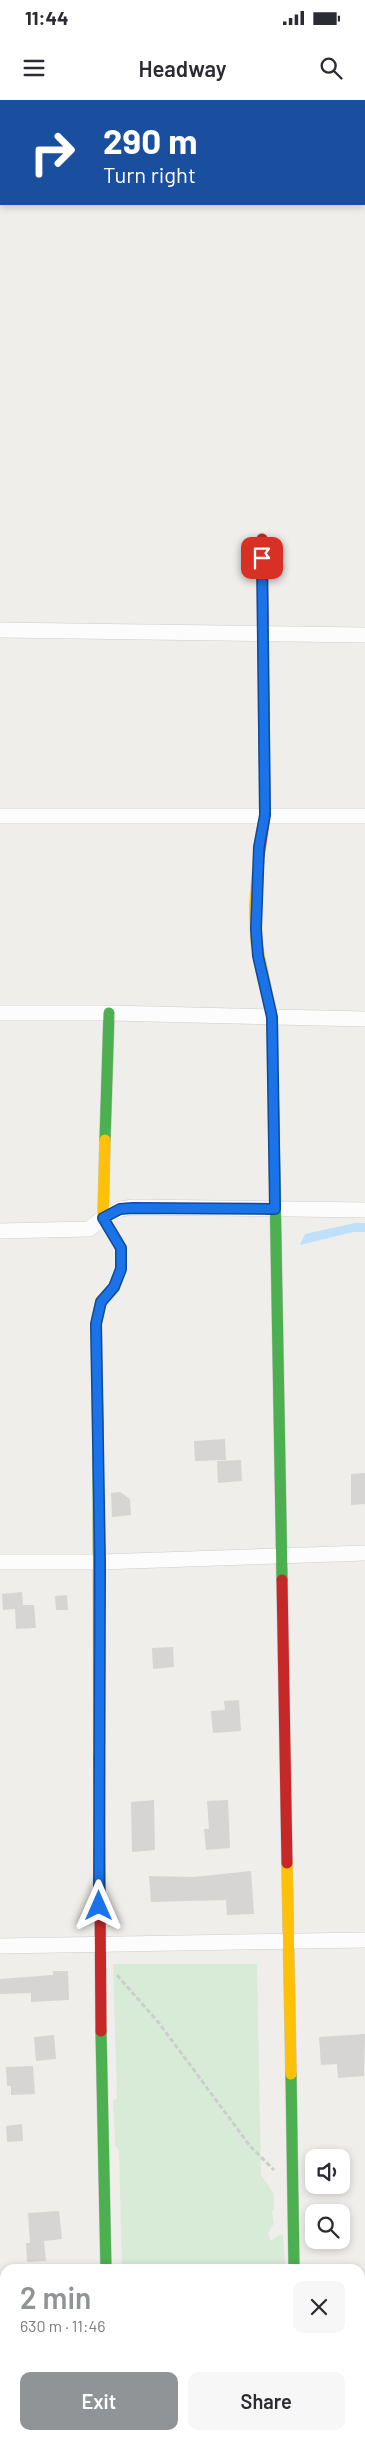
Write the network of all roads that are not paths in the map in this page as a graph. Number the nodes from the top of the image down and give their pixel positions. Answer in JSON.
{"nodes":[{"id":1,"x":262,"y":540,"type":"dead end"},
{"id":2,"x":0,"y":630,"type":"edge"},
{"id":3,"x":262,"y":632,"type":"junction"},
{"id":4,"x":365,"y":635,"type":"edge"},
{"id":5,"x":265,"y":815,"type":"junction"},
{"id":6,"x":0,"y":816,"type":"edge"},
{"id":7,"x":365,"y":816,"type":"edge"},
{"id":8,"x":0,"y":1013,"type":"edge"},
{"id":9,"x":109,"y":1013,"type":"junction"},
{"id":10,"x":272,"y":1017,"type":"junction"},
{"id":11,"x":365,"y":1019,"type":"edge"},
{"id":12,"x":275,"y":1209,"type":"junction"},
{"id":13,"x":365,"y":1210,"type":"edge"},
{"id":14,"x":103,"y":1218,"type":"junction"},
{"id":15,"x":0,"y":1231,"type":"edge"},
{"id":16,"x":365,"y":1554,"type":"edge"},
{"id":17,"x":282,"y":1557,"type":"junction"},
{"id":18,"x":0,"y":1562,"type":"edge"},
{"id":19,"x":100,"y":1562,"type":"junction"},
{"id":20,"x":288,"y":1940,"type":"junction"},
{"id":21,"x":365,"y":1940,"type":"edge"},
{"id":22,"x":99,"y":1945,"type":"junction"},
{"id":23,"x":0,"y":1946,"type":"edge"},
{"id":24,"x":106,"y":2264,"type":"edge"},
{"id":25,"x":294,"y":2264,"type":"edge"}],
"edges":[{"from":1,"to":3,"type":"street"},
{"from":2,"to":3,"type":"street"},
{"from":3,"to":4,"type":"street"},
{"from":3,"to":5,"type":"street"},
{"from":5,"to":6,"type":"street"},
{"from":5,"to":7,"type":"street"},
{"from":5,"to":10,"type":"street"},
{"from":8,"to":9,"type":"street"},
{"from":9,"to":10,"type":"street"},
{"from":9,"to":14,"type":"street"},
{"from":10,"to":11,"type":"street"},
{"from":10,"to":12,"type":"street"},
{"from":12,"to":13,"type":"street"},
{"from":12,"to":14,"type":"street"},
{"from":12,"to":17,"type":"street"},
{"from":14,"to":15,"type":"street"},
{"from":14,"to":19,"type":"street"},
{"from":16,"to":17,"type":"street"},
{"from":17,"to":19,"type":"street"},
{"from":17,"to":20,"type":"street"},
{"from":18,"to":19,"type":"street"},
{"from":19,"to":22,"type":"street"},
{"from":20,"to":21,"type":"street"},
{"from":20,"to":22,"type":"street"},
{"from":20,"to":25,"type":"street"},
{"from":22,"to":23,"type":"street"},
{"from":22,"to":24,"type":"street"}]}
